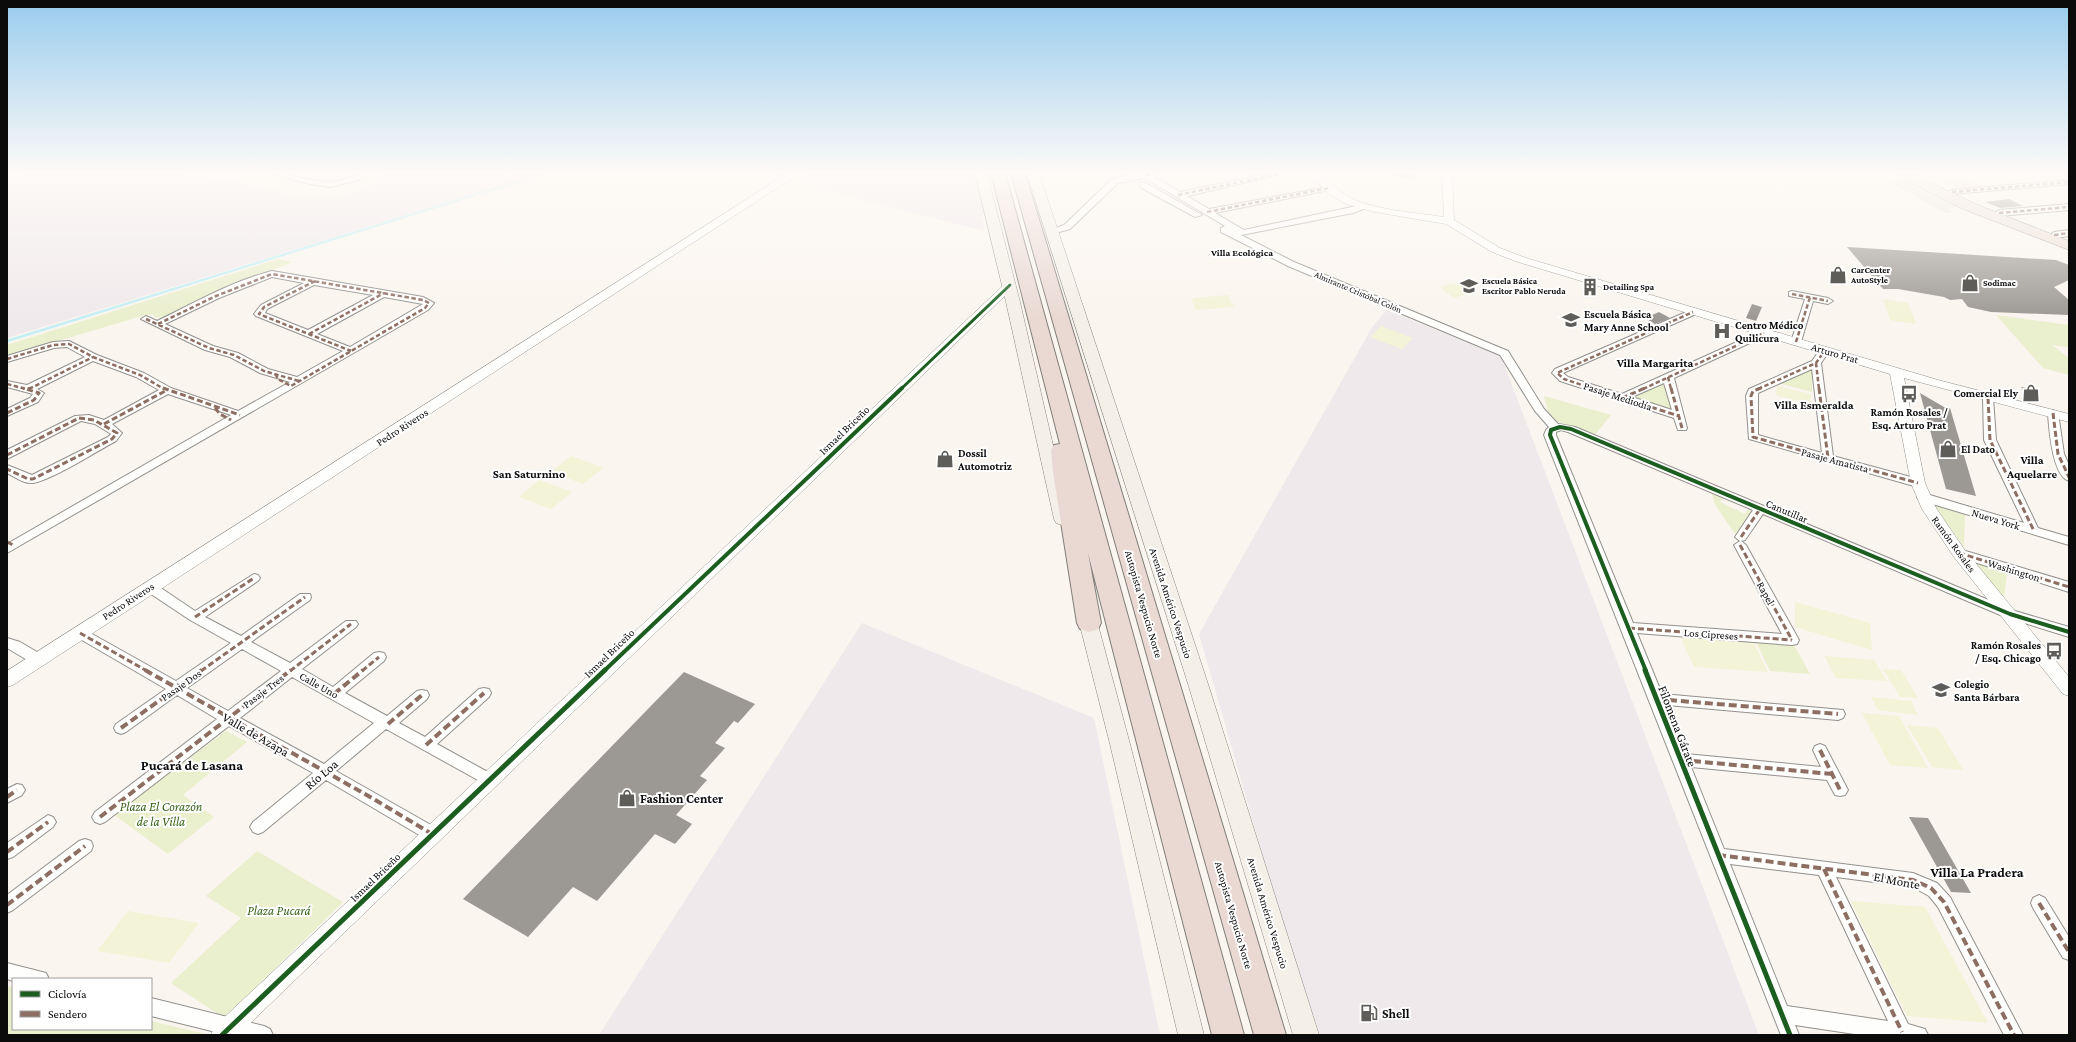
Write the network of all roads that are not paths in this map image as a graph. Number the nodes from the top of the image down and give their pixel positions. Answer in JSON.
{"nodes":[{"id":1,"x":721,"y":222,"type":"edge"},
{"id":2,"x":994,"y":222,"type":"edge"},
{"id":3,"x":1011,"y":222,"type":"edge"},
{"id":4,"x":1032,"y":222,"type":"edge"},
{"id":5,"x":1049,"y":222,"type":"edge"},
{"id":6,"x":1072,"y":222,"type":"edge"},
{"id":7,"x":1215,"y":222,"type":"edge"},
{"id":8,"x":1220,"y":222,"type":"edge"},
{"id":9,"x":1300,"y":222,"type":"edge"},
{"id":10,"x":1450,"y":222,"type":"edge"},
{"id":11,"x":2007,"y":222,"type":"edge"},
{"id":12,"x":2021,"y":222,"type":"edge"},
{"id":13,"x":1228,"y":228,"type":"junction"},
{"id":14,"x":1052,"y":231,"type":"junction"},
{"id":15,"x":2069,"y":234,"type":"edge"},
{"id":16,"x":2054,"y":235,"type":"junction"},
{"id":17,"x":2069,"y":240,"type":"edge"},
{"id":18,"x":2069,"y":246,"type":"edge"},
{"id":19,"x":315,"y":281,"type":"junction"},
{"id":20,"x":1010,"y":285,"type":"junction"},
{"id":21,"x":384,"y":293,"type":"junction"},
{"id":22,"x":1792,"y":294,"type":"dead end"},
{"id":23,"x":1810,"y":297,"type":"junction"},
{"id":24,"x":994,"y":300,"type":"junction"},
{"id":25,"x":1828,"y":301,"type":"dead end"},
{"id":26,"x":1014,"y":302,"type":"junction"},
{"id":27,"x":1693,"y":312,"type":"junction"},
{"id":28,"x":146,"y":319,"type":"dead end"},
{"id":29,"x":158,"y":324,"type":"junction"},
{"id":30,"x":1764,"y":333,"type":"junction"},
{"id":31,"x":309,"y":334,"type":"junction"},
{"id":32,"x":1796,"y":342,"type":"junction"},
{"id":33,"x":1825,"y":350,"type":"junction"},
{"id":34,"x":351,"y":351,"type":"junction"},
{"id":35,"x":93,"y":357,"type":"junction"},
{"id":36,"x":7,"y":359,"type":"edge"},
{"id":37,"x":1816,"y":363,"type":"junction"},
{"id":38,"x":1896,"y":371,"type":"junction"},
{"id":39,"x":1668,"y":376,"type":"junction"},
{"id":40,"x":295,"y":383,"type":"junction"},
{"id":41,"x":7,"y":384,"type":"edge"},
{"id":42,"x":28,"y":390,"type":"junction"},
{"id":43,"x":166,"y":390,"type":"junction"},
{"id":44,"x":1057,"y":397,"type":"junction"},
{"id":45,"x":1622,"y":398,"type":"junction"},
{"id":46,"x":1988,"y":398,"type":"junction"},
{"id":47,"x":7,"y":413,"type":"edge"},
{"id":48,"x":2053,"y":413,"type":"junction"},
{"id":49,"x":1678,"y":416,"type":"junction"},
{"id":50,"x":236,"y":418,"type":"junction"},
{"id":51,"x":2069,"y":418,"type":"edge"},
{"id":52,"x":104,"y":424,"type":"junction"},
{"id":53,"x":1556,"y":428,"type":"junction"},
{"id":54,"x":1682,"y":428,"type":"dead end"},
{"id":55,"x":7,"y":454,"type":"edge"},
{"id":56,"x":1828,"y":458,"type":"junction"},
{"id":57,"x":7,"y":469,"type":"edge"},
{"id":58,"x":2069,"y":477,"type":"edge"},
{"id":59,"x":1918,"y":483,"type":"junction"},
{"id":60,"x":1923,"y":497,"type":"junction"},
{"id":61,"x":1760,"y":509,"type":"junction"},
{"id":62,"x":2034,"y":531,"type":"junction"},
{"id":63,"x":2069,"y":541,"type":"edge"},
{"id":64,"x":9,"y":545,"type":"edge"},
{"id":65,"x":1959,"y":553,"type":"junction"},
{"id":66,"x":254,"y":578,"type":"dead end"},
{"id":67,"x":2069,"y":587,"type":"edge"},
{"id":68,"x":150,"y":588,"type":"junction"},
{"id":69,"x":305,"y":598,"type":"dead end"},
{"id":70,"x":2010,"y":614,"type":"junction"},
{"id":71,"x":195,"y":617,"type":"junction"},
{"id":72,"x":1089,"y":622,"type":"junction"},
{"id":73,"x":351,"y":624,"type":"dead end"},
{"id":74,"x":1629,"y":628,"type":"junction"},
{"id":75,"x":2069,"y":632,"type":"edge"},
{"id":76,"x":80,"y":633,"type":"junction"},
{"id":77,"x":1792,"y":640,"type":"joint"},
{"id":78,"x":7,"y":643,"type":"edge"},
{"id":79,"x":241,"y":643,"type":"junction"},
{"id":80,"x":379,"y":657,"type":"dead end"},
{"id":81,"x":38,"y":660,"type":"junction"},
{"id":82,"x":291,"y":670,"type":"junction"},
{"id":83,"x":7,"y":680,"type":"edge"},
{"id":84,"x":178,"y":688,"type":"junction"},
{"id":85,"x":2069,"y":689,"type":"edge"},
{"id":86,"x":484,"y":693,"type":"dead end"},
{"id":87,"x":334,"y":694,"type":"junction"},
{"id":88,"x":422,"y":695,"type":"dead end"},
{"id":89,"x":1657,"y":699,"type":"junction"},
{"id":90,"x":1838,"y":714,"type":"dead end"},
{"id":91,"x":229,"y":718,"type":"junction"},
{"id":92,"x":386,"y":723,"type":"junction"},
{"id":93,"x":121,"y":728,"type":"dead end"},
{"id":94,"x":426,"y":745,"type":"junction"},
{"id":95,"x":1820,"y":750,"type":"dead end"},
{"id":96,"x":1681,"y":760,"type":"junction"},
{"id":97,"x":324,"y":772,"type":"junction"},
{"id":98,"x":1832,"y":774,"type":"junction"},
{"id":99,"x":490,"y":780,"type":"junction"},
{"id":100,"x":1840,"y":790,"type":"dead end"},
{"id":101,"x":100,"y":817,"type":"dead end"},
{"id":102,"x":48,"y":822,"type":"dead end"},
{"id":103,"x":258,"y":827,"type":"dead end"},
{"id":104,"x":432,"y":834,"type":"junction"},
{"id":105,"x":85,"y":846,"type":"dead end"},
{"id":106,"x":7,"y":852,"type":"edge"},
{"id":107,"x":1718,"y":856,"type":"junction"},
{"id":108,"x":1824,"y":869,"type":"junction"},
{"id":109,"x":2039,"y":903,"type":"dead end"},
{"id":110,"x":7,"y":905,"type":"edge"},
{"id":111,"x":2069,"y":952,"type":"edge"},
{"id":112,"x":7,"y":971,"type":"edge"},
{"id":113,"x":36,"y":978,"type":"edge"},
{"id":114,"x":152,"y":1007,"type":"edge"},
{"id":115,"x":1781,"y":1014,"type":"junction"},
{"id":116,"x":226,"y":1031,"type":"edge"},
{"id":117,"x":1910,"y":1034,"type":"edge"},
{"id":118,"x":264,"y":1035,"type":"edge"},
{"id":119,"x":1191,"y":1035,"type":"edge"},
{"id":120,"x":1228,"y":1035,"type":"edge"},
{"id":121,"x":1270,"y":1035,"type":"edge"},
{"id":122,"x":1306,"y":1035,"type":"edge"},
{"id":123,"x":1790,"y":1035,"type":"edge"},
{"id":124,"x":2014,"y":1035,"type":"edge"}],
"edges":[{"from":1,"to":68,"type":"street","name":"Pedro Riveros"},
{"from":2,"to":20,"type":"main road"},
{"from":3,"to":44,"type":"highway"},
{"from":4,"to":121,"type":"highway","name":"Autopista Vespucio Norte"},
{"from":5,"to":14,"type":"main road","name":"Avenida Américo Vespucio"},
{"from":6,"to":14,"type":"street"},
{"from":7,"to":13,"type":"street"},
{"from":8,"to":13,"type":"street","name":"Almirante Cristóbal Colón"},
{"from":9,"to":13,"type":"street","name":"Almirante Cristóbal Colón"},
{"from":10,"to":27,"type":"street","name":"Arturo Prat"},
{"from":11,"to":18,"type":"main road"},
{"from":12,"to":16,"type":"main road"},
{"from":13,"to":53,"type":"street","name":"Almirante Cristóbal Colón"},
{"from":14,"to":122,"type":"main road","name":"Avenida Américo Vespucio"},
{"from":15,"to":16,"type":"street"},
{"from":16,"to":17,"type":"main road"},
{"from":19,"to":21,"type":"street"},
{"from":19,"to":29,"type":"street"},
{"from":19,"to":31,"type":"street"},
{"from":20,"to":24,"type":"street","name":"Ismael Briceño"},
{"from":20,"to":26,"type":"main road"},
{"from":21,"to":31,"type":"street"},
{"from":21,"to":34,"type":"street"},
{"from":22,"to":23,"type":"street"},
{"from":23,"to":25,"type":"street"},
{"from":23,"to":32,"type":"street"},
{"from":24,"to":26,"type":"street"},
{"from":24,"to":99,"type":"street","name":"Ismael Briceño"},
{"from":26,"to":72,"type":"main road"},
{"from":27,"to":30,"type":"street","name":"Arturo Prat"},
{"from":27,"to":45,"type":"street","name":"Pasaje Mediodía"},
{"from":28,"to":29,"type":"street"},
{"from":29,"to":40,"type":"street"},
{"from":30,"to":32,"type":"street","name":"Arturo Prat"},
{"from":30,"to":39,"type":"street"},
{"from":31,"to":34,"type":"street"},
{"from":32,"to":33,"type":"street","name":"Arturo Prat"},
{"from":33,"to":37,"type":"street"},
{"from":33,"to":38,"type":"street","name":"Arturo Prat"},
{"from":34,"to":40,"type":"street"},
{"from":35,"to":36,"type":"street"},
{"from":35,"to":42,"type":"street"},
{"from":35,"to":43,"type":"street"},
{"from":37,"to":56,"type":"street"},
{"from":37,"to":56,"type":"street","name":"Pasaje Amatista"},
{"from":38,"to":46,"type":"street","name":"Arturo Prat"},
{"from":38,"to":59,"type":"street","name":"Ramón Rosales"},
{"from":39,"to":45,"type":"street"},
{"from":39,"to":49,"type":"street"},
{"from":40,"to":50,"type":"street"},
{"from":41,"to":42,"type":"street"},
{"from":42,"to":47,"type":"street"},
{"from":43,"to":50,"type":"street"},
{"from":43,"to":52,"type":"street"},
{"from":44,"to":72,"type":"highway"},
{"from":44,"to":120,"type":"highway"},
{"from":45,"to":49,"type":"street","name":"Pasaje Mediodía"},
{"from":46,"to":48,"type":"street","name":"Arturo Prat"},
{"from":46,"to":62,"type":"street"},
{"from":48,"to":51,"type":"street","name":"Arturo Prat"},
{"from":48,"to":58,"type":"street"},
{"from":49,"to":54,"type":"street"},
{"from":50,"to":64,"type":"street"},
{"from":52,"to":55,"type":"street"},
{"from":52,"to":57,"type":"street"},
{"from":53,"to":61,"type":"street","name":"Canutillar"},
{"from":53,"to":74,"type":"street","name":"Filomena Gárate"},
{"from":56,"to":59,"type":"street","name":"Pasaje Amatista"},
{"from":59,"to":60,"type":"street","name":"Ramón Rosales"},
{"from":60,"to":62,"type":"street","name":"Nueva York"},
{"from":60,"to":65,"type":"street","name":"Ramón Rosales"},
{"from":61,"to":70,"type":"street","name":"Canutillar"},
{"from":61,"to":77,"type":"street","name":"Rapel"},
{"from":62,"to":63,"type":"street","name":"Nueva York"},
{"from":65,"to":67,"type":"street","name":"Washington"},
{"from":65,"to":70,"type":"street","name":"Ramón Rosales"},
{"from":66,"to":71,"type":"street"},
{"from":68,"to":71,"type":"street","name":"Calle Uno"},
{"from":68,"to":76,"type":"street","name":"Pedro Riveros"},
{"from":69,"to":79,"type":"street","name":"Pasaje Dos"},
{"from":70,"to":75,"type":"street","name":"Canutillar"},
{"from":70,"to":85,"type":"street","name":"Ramón Rosales"},
{"from":71,"to":79,"type":"street","name":"Calle Uno"},
{"from":72,"to":119,"type":"main road"},
{"from":73,"to":82,"type":"street","name":"Pasaje Tres"},
{"from":74,"to":77,"type":"street","name":"Los Cipreses"},
{"from":74,"to":89,"type":"street","name":"Filomena Gárate"},
{"from":76,"to":81,"type":"street","name":"Pedro Riveros"},
{"from":76,"to":84,"type":"street","name":"Valle de Azapa"},
{"from":78,"to":81,"type":"street"},
{"from":79,"to":82,"type":"street","name":"Calle Uno"},
{"from":79,"to":84,"type":"street","name":"Pasaje Dos"},
{"from":80,"to":87,"type":"street"},
{"from":81,"to":83,"type":"street","name":"Pedro Riveros"},
{"from":82,"to":87,"type":"street","name":"Calle Uno"},
{"from":82,"to":91,"type":"street","name":"Pasaje Tres"},
{"from":84,"to":91,"type":"street","name":"Valle de Azapa"},
{"from":84,"to":93,"type":"street","name":"Pasaje Dos"},
{"from":86,"to":94,"type":"street"},
{"from":87,"to":92,"type":"street","name":"Calle Uno"},
{"from":88,"to":92,"type":"street","name":"Río Loa"},
{"from":89,"to":90,"type":"street","name":"Filomena Gárate"},
{"from":89,"to":96,"type":"street","name":"Filomena Gárate"},
{"from":91,"to":97,"type":"street","name":"Valle de Azapa"},
{"from":91,"to":101,"type":"street","name":"Pasaje Tres"},
{"from":92,"to":94,"type":"street","name":"Calle Uno"},
{"from":92,"to":97,"type":"street","name":"Río Loa"},
{"from":94,"to":99,"type":"street","name":"Calle Uno"},
{"from":95,"to":98,"type":"street"},
{"from":96,"to":98,"type":"street","name":"Filomena Gárate"},
{"from":96,"to":107,"type":"street","name":"Filomena Gárate"},
{"from":97,"to":103,"type":"street","name":"Río Loa"},
{"from":97,"to":104,"type":"street","name":"Valle de Azapa"},
{"from":98,"to":100,"type":"street"},
{"from":99,"to":104,"type":"street","name":"Ismael Briceño"},
{"from":102,"to":106,"type":"street"},
{"from":104,"to":116,"type":"street","name":"Ismael Briceño"},
{"from":105,"to":110,"type":"street"},
{"from":107,"to":108,"type":"street","name":"El Monte"},
{"from":107,"to":115,"type":"street","name":"Filomena Gárate"},
{"from":108,"to":117,"type":"street"},
{"from":108,"to":124,"type":"street","name":"El Monte"},
{"from":109,"to":111,"type":"street"},
{"from":112,"to":113,"type":"street"},
{"from":114,"to":116,"type":"street"},
{"from":115,"to":117,"type":"street"},
{"from":115,"to":123,"type":"street","name":"Filomena Gárate"},
{"from":116,"to":118,"type":"street"}]}
